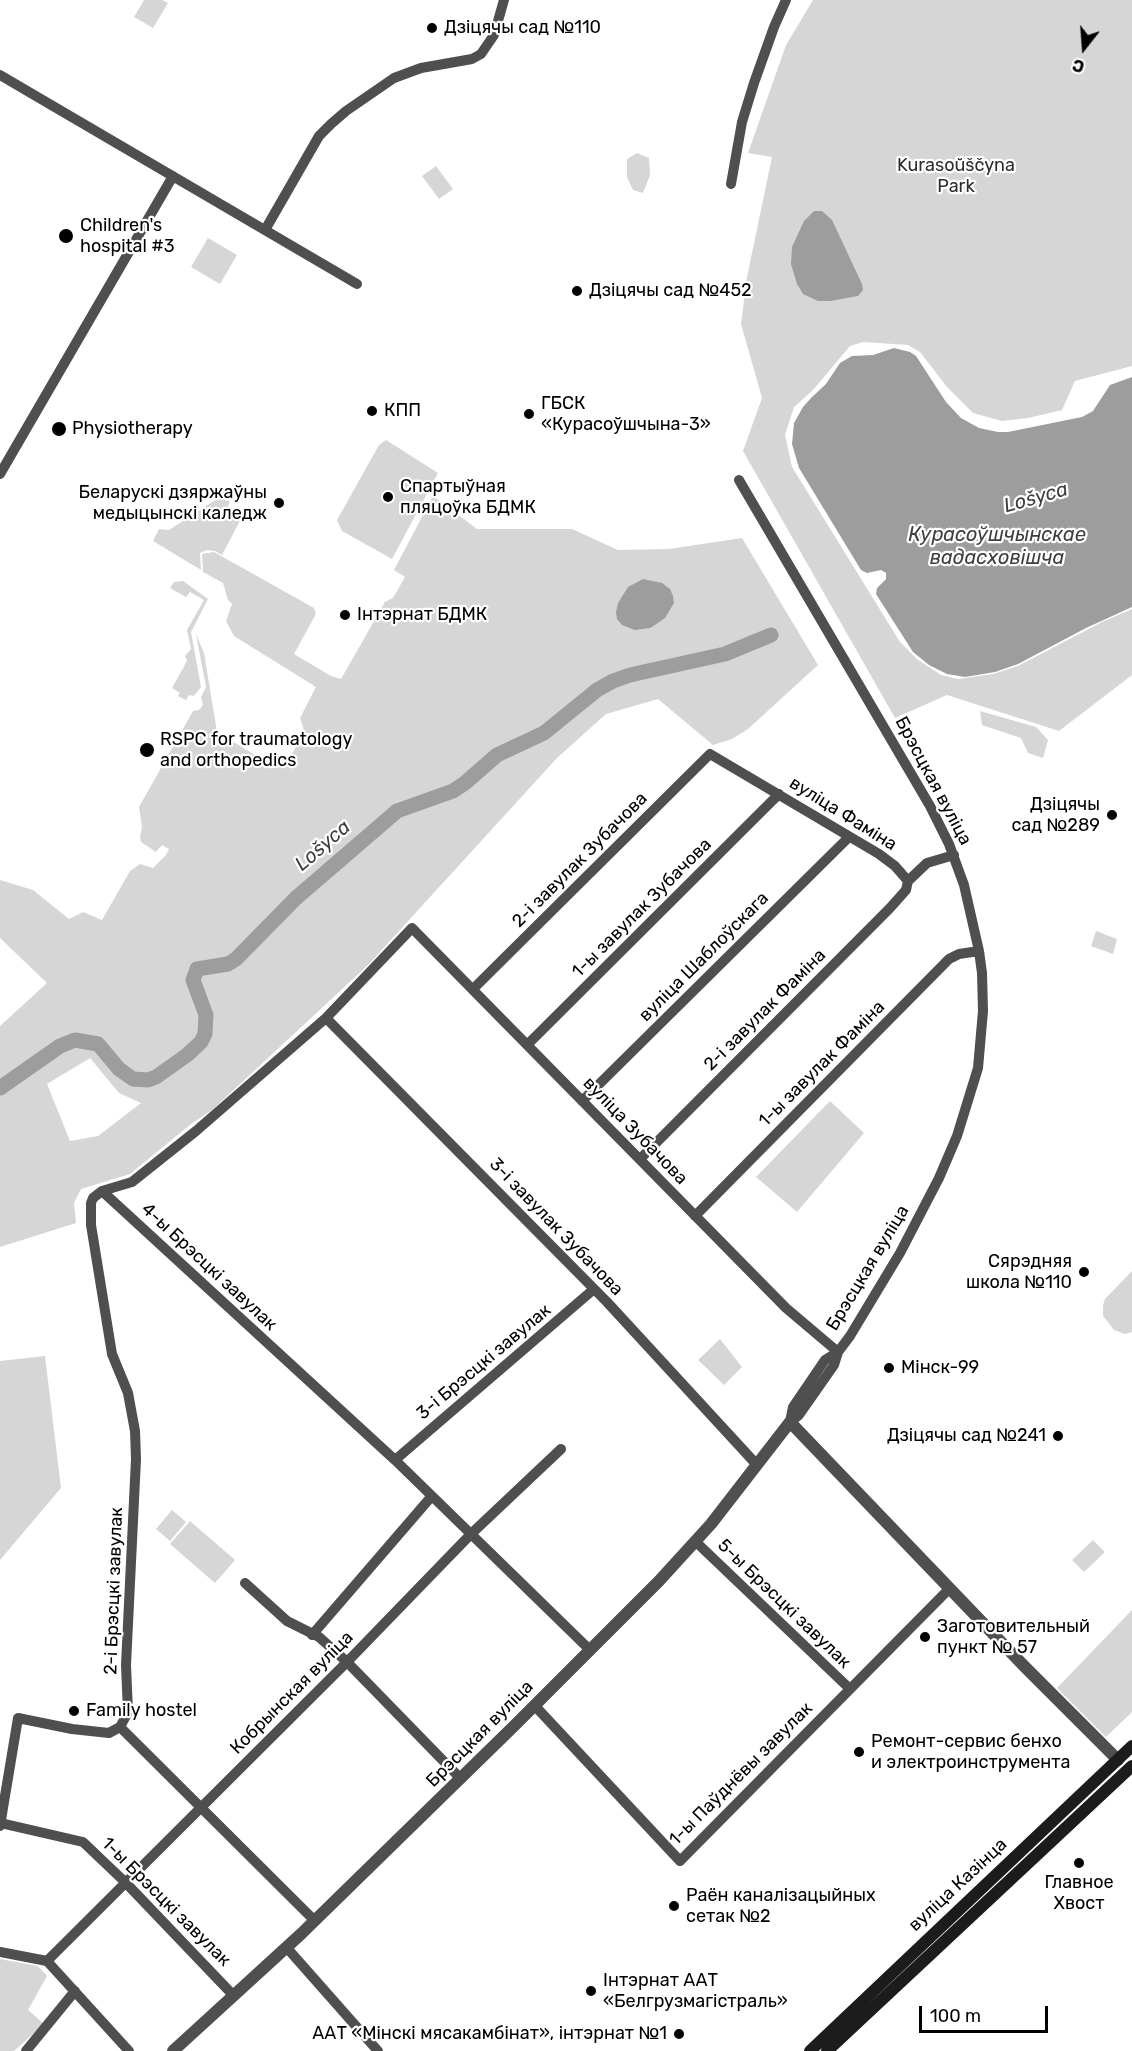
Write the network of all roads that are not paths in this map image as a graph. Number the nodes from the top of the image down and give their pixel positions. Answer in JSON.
{"nodes":[{"id":1,"x":504,"y":0,"type":"edge"},
{"id":2,"x":786,"y":0,"type":"edge"},
{"id":3,"x":0,"y":75,"type":"edge"},
{"id":4,"x":173,"y":176,"type":"junction"},
{"id":5,"x":731,"y":184,"type":"dead end"},
{"id":6,"x":265,"y":230,"type":"junction"},
{"id":7,"x":357,"y":284,"type":"dead end"},
{"id":8,"x":0,"y":474,"type":"edge"},
{"id":9,"x":739,"y":480,"type":"dead end"},
{"id":10,"x":710,"y":754,"type":"joint"},
{"id":11,"x":779,"y":794,"type":"junction"},
{"id":12,"x":849,"y":837,"type":"junction"},
{"id":13,"x":954,"y":855,"type":"junction"},
{"id":14,"x":908,"y":881,"type":"junction"},
{"id":15,"x":412,"y":928,"type":"joint"},
{"id":16,"x":980,"y":951,"type":"junction"},
{"id":17,"x":473,"y":989,"type":"junction"},
{"id":18,"x":326,"y":1018,"type":"junction"},
{"id":19,"x":527,"y":1045,"type":"junction"},
{"id":20,"x":582,"y":1101,"type":"junction"},
{"id":21,"x":640,"y":1159,"type":"junction"},
{"id":22,"x":102,"y":1191,"type":"junction"},
{"id":23,"x":695,"y":1216,"type":"junction"},
{"id":24,"x":594,"y":1289,"type":"junction"},
{"id":25,"x":838,"y":1352,"type":"junction"},
{"id":26,"x":790,"y":1422,"type":"junction"},
{"id":27,"x":561,"y":1449,"type":"dead end"},
{"id":28,"x":395,"y":1460,"type":"junction"},
{"id":29,"x":756,"y":1465,"type":"junction"},
{"id":30,"x":431,"y":1497,"type":"junction"},
{"id":31,"x":471,"y":1534,"type":"junction"},
{"id":32,"x":696,"y":1542,"type":"junction"},
{"id":33,"x":245,"y":1583,"type":"dead end"},
{"id":34,"x":949,"y":1589,"type":"junction"},
{"id":35,"x":312,"y":1635,"type":"junction"},
{"id":36,"x":590,"y":1650,"type":"junction"},
{"id":37,"x":347,"y":1662,"type":"junction"},
{"id":38,"x":850,"y":1689,"type":"junction"},
{"id":39,"x":535,"y":1706,"type":"junction"},
{"id":40,"x":120,"y":1727,"type":"junction"},
{"id":41,"x":1132,"y":1746,"type":"edge"},
{"id":42,"x":1118,"y":1760,"type":"junction"},
{"id":43,"x":1130,"y":1768,"type":"edge"},
{"id":44,"x":461,"y":1779,"type":"junction"},
{"id":45,"x":200,"y":1808,"type":"junction"},
{"id":46,"x":0,"y":1825,"type":"edge"},
{"id":47,"x":1014,"y":1857,"type":"junction"},
{"id":48,"x":1023,"y":1867,"type":"junction"},
{"id":49,"x":125,"y":1882,"type":"junction"},
{"id":50,"x":315,"y":1921,"type":"junction"},
{"id":51,"x":286,"y":1948,"type":"junction"},
{"id":52,"x":0,"y":1952,"type":"edge"},
{"id":53,"x":47,"y":1961,"type":"junction"},
{"id":54,"x":75,"y":1991,"type":"junction"},
{"id":55,"x":233,"y":1995,"type":"junction"},
{"id":56,"x":26,"y":2051,"type":"edge"},
{"id":57,"x":129,"y":2051,"type":"edge"},
{"id":58,"x":173,"y":2051,"type":"edge"},
{"id":59,"x":378,"y":2051,"type":"edge"},
{"id":60,"x":810,"y":2051,"type":"edge"},
{"id":61,"x":827,"y":2051,"type":"edge"}],
"edges":[{"from":1,"to":6,"type":"street"},
{"from":2,"to":5,"type":"street"},
{"from":3,"to":4,"type":"street"},
{"from":4,"to":6,"type":"street"},
{"from":4,"to":8,"type":"street"},
{"from":6,"to":7,"type":"street"},
{"from":9,"to":13,"type":"street","name":"Брэсцкая вуліца"},
{"from":10,"to":11,"type":"street","name":"вуліца Фаміна"},
{"from":10,"to":17,"type":"street","name":"2-і завулак Зубачова"},
{"from":11,"to":12,"type":"street","name":"вуліца Фаміна"},
{"from":11,"to":19,"type":"street","name":"1-ы завулак Зубачова"},
{"from":12,"to":14,"type":"street","name":"вуліца Фаміна"},
{"from":12,"to":20,"type":"street","name":"вуліца Шаблоўскага"},
{"from":13,"to":14,"type":"street"},
{"from":13,"to":16,"type":"street","name":"Брэсцкая вуліца"},
{"from":14,"to":21,"type":"street","name":"2-і завулак Фаміна"},
{"from":15,"to":17,"type":"street","name":"вуліца Зубачова"},
{"from":15,"to":18,"type":"street","name":"4-ы Брэсцкі завулак"},
{"from":16,"to":23,"type":"street","name":"1-ы завулак Фаміна"},
{"from":16,"to":25,"type":"street","name":"Брэсцкая вуліца"},
{"from":17,"to":19,"type":"street","name":"вуліца Зубачова"},
{"from":18,"to":22,"type":"street","name":"4-ы Брэсцкі завулак"},
{"from":18,"to":24,"type":"street","name":"3-і завулак Зубачова"},
{"from":19,"to":20,"type":"street","name":"вуліца Зубачова"},
{"from":20,"to":21,"type":"street","name":"вуліца Зубачова"},
{"from":21,"to":23,"type":"street","name":"вуліца Зубачова"},
{"from":22,"to":28,"type":"street","name":"4-ы Брэсцкі завулак"},
{"from":22,"to":40,"type":"street","name":"2-і Брэсцкі завулак"},
{"from":23,"to":25,"type":"street","name":"вуліца Зубачова"},
{"from":24,"to":28,"type":"street","name":"3-і Брэсцкі завулак"},
{"from":24,"to":29,"type":"street","name":"3-і завулак Зубачова"},
{"from":25,"to":26,"type":"street","name":"Брэсцкая вуліца"},
{"from":26,"to":29,"type":"street","name":"Брэсцкая вуліца"},
{"from":26,"to":34,"type":"street"},
{"from":27,"to":31,"type":"street","name":"Кобрынская вуліца"},
{"from":28,"to":30,"type":"street","name":"4-ы Брэсцкі завулак"},
{"from":29,"to":32,"type":"street","name":"Брэсцкая вуліца"},
{"from":30,"to":31,"type":"street","name":"4-ы Брэсцкі завулак"},
{"from":30,"to":35,"type":"street"},
{"from":31,"to":36,"type":"street","name":"4-ы Брэсцкі завулак"},
{"from":31,"to":37,"type":"street","name":"Кобрынская вуліца"},
{"from":32,"to":36,"type":"street","name":"Брэсцкая вуліца"},
{"from":32,"to":38,"type":"street","name":"5-ы Брэсцкі завулак"},
{"from":33,"to":35,"type":"street"},
{"from":34,"to":38,"type":"street","name":"1-ы Паўднёвы завулак"},
{"from":34,"to":42,"type":"street"},
{"from":35,"to":37,"type":"street"},
{"from":36,"to":39,"type":"street","name":"Брэсцкая вуліца"},
{"from":37,"to":44,"type":"street"},
{"from":37,"to":45,"type":"street","name":"Кобрынская вуліца"},
{"from":38,"to":39,"type":"street","name":"1-ы Паўднёвы завулак"},
{"from":39,"to":44,"type":"street","name":"Брэсцкая вуліца"},
{"from":40,"to":45,"type":"street"},
{"from":40,"to":46,"type":"street"},
{"from":41,"to":42,"type":"main road","name":"вуліца Казінца"},
{"from":42,"to":43,"type":"main road"},
{"from":42,"to":47,"type":"main road","name":"вуліца Казінца"},
{"from":43,"to":48,"type":"main road","name":"вуліца Казінца"},
{"from":44,"to":50,"type":"street","name":"Брэсцкая вуліца"},
{"from":45,"to":49,"type":"street","name":"Кобрынская вуліца"},
{"from":45,"to":50,"type":"street"},
{"from":46,"to":49,"type":"street","name":"1-ы Брэсцкі завулак"},
{"from":47,"to":48,"type":"main road"},
{"from":47,"to":60,"type":"main road","name":"вуліца Казінца"},
{"from":48,"to":61,"type":"main road","name":"вуліца Казінца"},
{"from":49,"to":53,"type":"street","name":"Кобрынская вуліца"},
{"from":49,"to":55,"type":"street","name":"1-ы Брэсцкі завулак"},
{"from":50,"to":51,"type":"street","name":"Брэсцкая вуліца"},
{"from":51,"to":55,"type":"street","name":"Брэсцкая вуліца"},
{"from":51,"to":59,"type":"street"},
{"from":52,"to":53,"type":"street"},
{"from":53,"to":54,"type":"street"},
{"from":54,"to":56,"type":"street"},
{"from":54,"to":57,"type":"street"},
{"from":55,"to":58,"type":"street","name":"Брэсцкая вуліца"}]}
